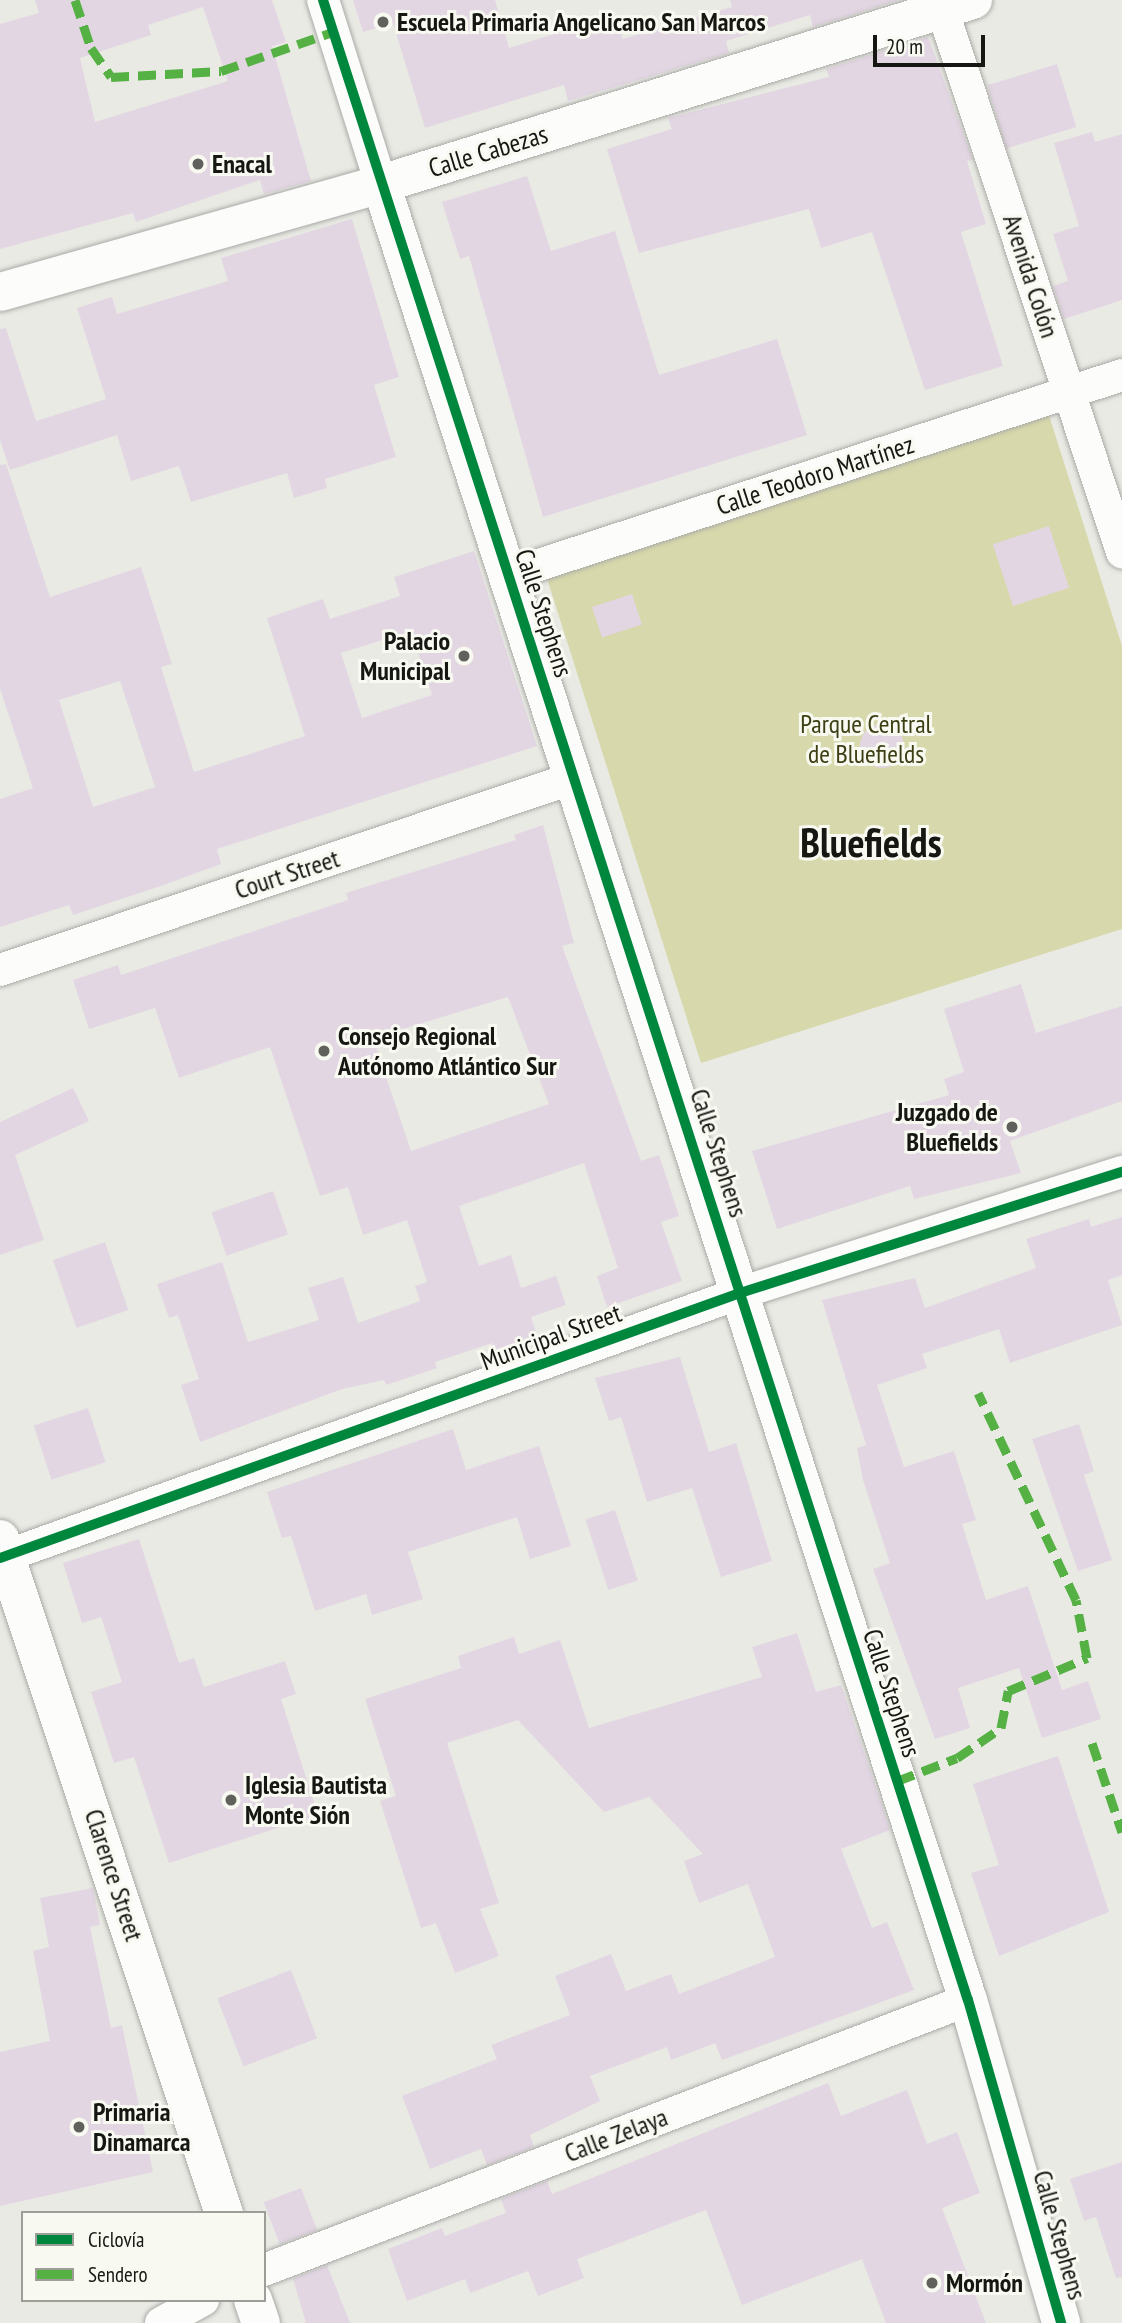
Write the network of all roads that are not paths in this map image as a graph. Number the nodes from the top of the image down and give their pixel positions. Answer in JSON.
{"nodes":[{"id":1,"x":323,"y":0,"type":"edge"},
{"id":2,"x":952,"y":3,"type":"edge"},
{"id":3,"x":382,"y":184,"type":"junction"},
{"id":4,"x":0,"y":292,"type":"edge"},
{"id":5,"x":1122,"y":375,"type":"edge"},
{"id":6,"x":1070,"y":392,"type":"junction"},
{"id":7,"x":1122,"y":552,"type":"edge"},
{"id":8,"x":508,"y":575,"type":"junction"},
{"id":9,"x":574,"y":778,"type":"junction"},
{"id":10,"x":0,"y":970,"type":"edge"},
{"id":11,"x":1122,"y":1172,"type":"edge"},
{"id":12,"x":740,"y":1293,"type":"junction"},
{"id":13,"x":2,"y":1551,"type":"edge"},
{"id":14,"x":968,"y":2000,"type":"junction"},
{"id":15,"x":224,"y":2211,"type":"edge"},
{"id":16,"x":266,"y":2269,"type":"edge"},
{"id":17,"x":199,"y":2302,"type":"edge"},
{"id":18,"x":254,"y":2302,"type":"edge"},
{"id":19,"x":161,"y":2323,"type":"edge"},
{"id":20,"x":261,"y":2323,"type":"edge"},
{"id":21,"x":1062,"y":2323,"type":"edge"}],
"edges":[{"from":1,"to":3,"type":"street","name":"Calle Stephens"},
{"from":2,"to":3,"type":"street","name":"Calle Cabezas"},
{"from":2,"to":6,"type":"street","name":"Avenida Colón"},
{"from":3,"to":4,"type":"street","name":"Calle Cabezas"},
{"from":3,"to":8,"type":"street","name":"Calle Stephens"},
{"from":5,"to":6,"type":"street","name":"Calle Teodoro Martínez"},
{"from":6,"to":7,"type":"street","name":"Avenida Colón"},
{"from":6,"to":8,"type":"street","name":"Calle Teodoro Martínez"},
{"from":8,"to":9,"type":"street","name":"Calle Stephens"},
{"from":9,"to":10,"type":"street","name":"Court Street"},
{"from":9,"to":12,"type":"street","name":"Calle Stephens"},
{"from":11,"to":12,"type":"street","name":"Municipal Street"},
{"from":12,"to":13,"type":"street","name":"Municipal Street"},
{"from":12,"to":14,"type":"street","name":"Calle Stephens"},
{"from":13,"to":15,"type":"street","name":"Clarence Street"},
{"from":14,"to":16,"type":"street","name":"Calle Zelaya"},
{"from":14,"to":21,"type":"street","name":"Calle Stephens"},
{"from":17,"to":19,"type":"street"},
{"from":18,"to":20,"type":"street"}]}
